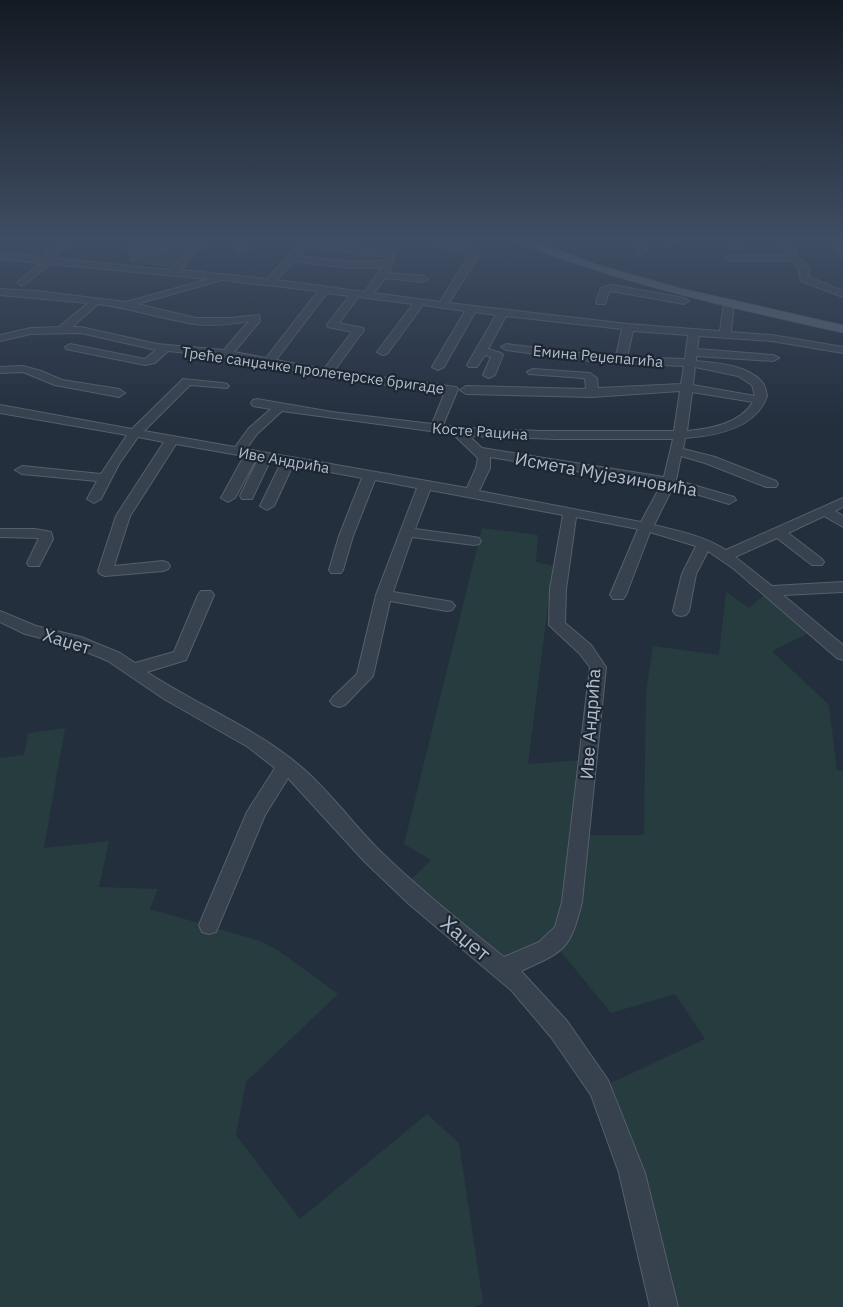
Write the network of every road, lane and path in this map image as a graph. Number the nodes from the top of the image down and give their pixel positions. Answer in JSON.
{"nodes":[{"id":1,"x":79,"y":299,"type":"edge"},
{"id":2,"x":144,"y":299,"type":"edge"},
{"id":3,"x":317,"y":299,"type":"edge"},
{"id":4,"x":352,"y":299,"type":"edge"},
{"id":5,"x":393,"y":299,"type":"edge"},
{"id":6,"x":447,"y":299,"type":"edge"},
{"id":7,"x":602,"y":299,"type":"edge"},
{"id":8,"x":678,"y":299,"type":"edge"},
{"id":9,"x":706,"y":299,"type":"edge"},
{"id":10,"x":96,"y":301,"type":"junction"},
{"id":11,"x":684,"y":301,"type":"dead end"},
{"id":12,"x":420,"y":302,"type":"junction"},
{"id":13,"x":601,"y":302,"type":"dead end"},
{"id":14,"x":728,"y":303,"type":"junction"},
{"id":15,"x":123,"y":304,"type":"junction"},
{"id":16,"x":443,"y":305,"type":"junction"},
{"id":17,"x":472,"y":309,"type":"junction"},
{"id":18,"x":502,"y":313,"type":"junction"},
{"id":19,"x":628,"y":327,"type":"junction"},
{"id":20,"x":843,"y":329,"type":"edge"},
{"id":21,"x":62,"y":330,"type":"junction"},
{"id":22,"x":694,"y":333,"type":"junction"},
{"id":23,"x":725,"y":335,"type":"junction"},
{"id":24,"x":0,"y":338,"type":"edge"},
{"id":25,"x":70,"y":347,"type":"dead end"},
{"id":26,"x":506,"y":347,"type":"dead end"},
{"id":27,"x":165,"y":348,"type":"junction"},
{"id":28,"x":840,"y":350,"type":"edge"},
{"id":29,"x":482,"y":351,"type":"junction"},
{"id":30,"x":384,"y":352,"type":"dead end"},
{"id":31,"x":227,"y":354,"type":"junction"},
{"id":32,"x":773,"y":358,"type":"dead end"},
{"id":33,"x":622,"y":360,"type":"junction"},
{"id":34,"x":268,"y":362,"type":"junction"},
{"id":35,"x":843,"y":362,"type":"edge"},
{"id":36,"x":473,"y":366,"type":"dead end"},
{"id":37,"x":438,"y":367,"type":"dead end"},
{"id":38,"x":0,"y":370,"type":"edge"},
{"id":39,"x":689,"y":370,"type":"junction"},
{"id":40,"x":533,"y":372,"type":"dead end"},
{"id":41,"x":327,"y":373,"type":"junction"},
{"id":42,"x":489,"y":375,"type":"dead end"},
{"id":43,"x":756,"y":381,"type":"joint"},
{"id":44,"x":223,"y":386,"type":"dead end"},
{"id":45,"x":466,"y":390,"type":"dead end"},
{"id":46,"x":119,"y":393,"type":"dead end"},
{"id":47,"x":592,"y":393,"type":"junction"},
{"id":48,"x":759,"y":400,"type":"junction"},
{"id":49,"x":257,"y":403,"type":"dead end"},
{"id":50,"x":280,"y":407,"type":"junction"},
{"id":51,"x":2,"y":413,"type":"edge"},
{"id":52,"x":436,"y":428,"type":"junction"},
{"id":53,"x":458,"y":432,"type":"junction"},
{"id":54,"x":135,"y":433,"type":"junction"},
{"id":55,"x":680,"y":434,"type":"junction"},
{"id":56,"x":172,"y":440,"type":"junction"},
{"id":57,"x":238,"y":452,"type":"junction"},
{"id":58,"x":481,"y":452,"type":"junction"},
{"id":59,"x":676,"y":452,"type":"junction"},
{"id":60,"x":259,"y":456,"type":"junction"},
{"id":61,"x":288,"y":461,"type":"junction"},
{"id":62,"x":22,"y":470,"type":"dead end"},
{"id":63,"x":370,"y":475,"type":"junction"},
{"id":64,"x":105,"y":478,"type":"junction"},
{"id":65,"x":669,"y":482,"type":"junction"},
{"id":66,"x":771,"y":484,"type":"dead end"},
{"id":67,"x":425,"y":485,"type":"junction"},
{"id":68,"x":471,"y":493,"type":"junction"},
{"id":69,"x":248,"y":496,"type":"dead end"},
{"id":70,"x":228,"y":498,"type":"dead end"},
{"id":71,"x":94,"y":499,"type":"dead end"},
{"id":72,"x":729,"y":500,"type":"dead end"},
{"id":73,"x":843,"y":502,"type":"edge"},
{"id":74,"x":267,"y":506,"type":"dead end"},
{"id":75,"x":825,"y":510,"type":"junction"},
{"id":76,"x":570,"y":513,"type":"junction"},
{"id":77,"x":843,"y":523,"type":"edge"},
{"id":78,"x":646,"y":527,"type":"junction"},
{"id":79,"x":408,"y":532,"type":"junction"},
{"id":80,"x":778,"y":532,"type":"junction"},
{"id":81,"x":0,"y":533,"type":"edge"},
{"id":82,"x":474,"y":541,"type":"dead end"},
{"id":83,"x":704,"y":544,"type":"junction"},
{"id":84,"x":725,"y":556,"type":"junction"},
{"id":85,"x":817,"y":562,"type":"dead end"},
{"id":86,"x":34,"y":563,"type":"dead end"},
{"id":87,"x":163,"y":566,"type":"dead end"},
{"id":88,"x":336,"y":570,"type":"dead end"},
{"id":89,"x":843,"y":587,"type":"edge"},
{"id":90,"x":770,"y":591,"type":"junction"},
{"id":91,"x":206,"y":594,"type":"dead end"},
{"id":92,"x":384,"y":595,"type":"junction"},
{"id":93,"x":618,"y":595,"type":"dead end"},
{"id":94,"x":447,"y":606,"type":"dead end"},
{"id":95,"x":681,"y":612,"type":"dead end"},
{"id":96,"x":0,"y":616,"type":"edge"},
{"id":97,"x":843,"y":654,"type":"edge"},
{"id":98,"x":133,"y":670,"type":"junction"},
{"id":99,"x":339,"y":700,"type":"dead end"},
{"id":100,"x":286,"y":766,"type":"junction"},
{"id":101,"x":209,"y":925,"type":"dead end"},
{"id":102,"x":502,"y":969,"type":"junction"},
{"id":103,"x":664,"y":1307,"type":"edge"}],
"edges":[{"from":1,"to":10,"type":"street"},
{"from":2,"to":15,"type":"street"},
{"from":3,"to":34,"type":"street"},
{"from":4,"to":41,"type":"street"},
{"from":5,"to":12,"type":"street"},
{"from":6,"to":16,"type":"street"},
{"from":7,"to":13,"type":"street"},
{"from":8,"to":11,"type":"street"},
{"from":9,"to":14,"type":"main road"},
{"from":10,"to":15,"type":"street"},
{"from":10,"to":21,"type":"street"},
{"from":12,"to":16,"type":"street"},
{"from":12,"to":30,"type":"street"},
{"from":14,"to":20,"type":"main road"},
{"from":14,"to":23,"type":"street"},
{"from":15,"to":31,"type":"street"},
{"from":16,"to":17,"type":"street"},
{"from":17,"to":18,"type":"street"},
{"from":17,"to":37,"type":"street"},
{"from":18,"to":19,"type":"street"},
{"from":18,"to":29,"type":"street"},
{"from":19,"to":22,"type":"street"},
{"from":19,"to":33,"type":"street"},
{"from":21,"to":24,"type":"street","name":"Треће санџачке пролетерске бригаде"},
{"from":21,"to":27,"type":"street","name":"Треће санџачке пролетерске бригаде"},
{"from":22,"to":23,"type":"street"},
{"from":22,"to":39,"type":"street"},
{"from":23,"to":28,"type":"street"},
{"from":25,"to":27,"type":"street","name":"Треће санџачке пролетерске бригаде"},
{"from":26,"to":33,"type":"street","name":"Емина Реџепагића"},
{"from":27,"to":31,"type":"street","name":"Треће санџачке пролетерске бригаде"},
{"from":28,"to":35,"type":"street"},
{"from":29,"to":36,"type":"street"},
{"from":29,"to":42,"type":"street"},
{"from":31,"to":34,"type":"street","name":"Треће санџачке пролетерске бригаде"},
{"from":32,"to":39,"type":"street"},
{"from":33,"to":39,"type":"street","name":"Емина Реџепагића"},
{"from":34,"to":41,"type":"street","name":"Треће санџачке пролетерске бригаде"},
{"from":38,"to":46,"type":"street"},
{"from":39,"to":43,"type":"street","name":"Емина Реџепагића"},
{"from":39,"to":47,"type":"street","name":"Треће санџачке пролетерске бригаде"},
{"from":39,"to":48,"type":"street","name":"Треће санџачке пролетерске бригаде"},
{"from":39,"to":55,"type":"street"},
{"from":40,"to":47,"type":"street"},
{"from":41,"to":52,"type":"street","name":"Треће санџачке пролетерске бригаде"},
{"from":43,"to":48,"type":"street"},
{"from":44,"to":54,"type":"street"},
{"from":45,"to":47,"type":"street","name":"Треће санџачке пролетерске бригаде"},
{"from":48,"to":55,"type":"street","name":"Косте Рацина"},
{"from":49,"to":50,"type":"street","name":"Косте Рацина"},
{"from":50,"to":52,"type":"street","name":"Косте Рацина"},
{"from":50,"to":57,"type":"street"},
{"from":51,"to":54,"type":"street","name":"Иве Андрића"},
{"from":52,"to":53,"type":"street","name":"Косте Рацина"},
{"from":53,"to":55,"type":"street","name":"Косте Рацина"},
{"from":53,"to":58,"type":"street"},
{"from":54,"to":56,"type":"street","name":"Иве Андрића"},
{"from":54,"to":64,"type":"street"},
{"from":55,"to":59,"type":"street"},
{"from":56,"to":57,"type":"street","name":"Иве Андрића"},
{"from":56,"to":87,"type":"street"},
{"from":57,"to":60,"type":"street","name":"Иве Андрића"},
{"from":58,"to":65,"type":"street","name":"Исмета Мујезиновића"},
{"from":58,"to":68,"type":"street"},
{"from":59,"to":65,"type":"street"},
{"from":59,"to":66,"type":"street"},
{"from":60,"to":61,"type":"street","name":"Иве Андрића"},
{"from":60,"to":69,"type":"street"},
{"from":60,"to":70,"type":"street"},
{"from":61,"to":63,"type":"street","name":"Иве Андрића"},
{"from":61,"to":74,"type":"street"},
{"from":62,"to":64,"type":"street"},
{"from":63,"to":67,"type":"street","name":"Иве Андрића"},
{"from":63,"to":88,"type":"street"},
{"from":64,"to":71,"type":"street"},
{"from":65,"to":72,"type":"street","name":"Исмета Мујезиновића"},
{"from":65,"to":78,"type":"street"},
{"from":67,"to":68,"type":"street","name":"Иве Андрића"},
{"from":67,"to":79,"type":"street"},
{"from":68,"to":76,"type":"street","name":"Иве Андрића"},
{"from":73,"to":75,"type":"street"},
{"from":75,"to":77,"type":"street"},
{"from":75,"to":80,"type":"street"},
{"from":76,"to":78,"type":"street","name":"Иве Андрића"},
{"from":76,"to":102,"type":"street","name":"Иве Андрића"},
{"from":78,"to":83,"type":"street","name":"Иве Андрића"},
{"from":78,"to":93,"type":"street"},
{"from":79,"to":82,"type":"street"},
{"from":79,"to":92,"type":"street"},
{"from":80,"to":84,"type":"street"},
{"from":80,"to":85,"type":"street"},
{"from":81,"to":86,"type":"street"},
{"from":83,"to":84,"type":"street","name":"Иве Андрића"},
{"from":83,"to":95,"type":"street"},
{"from":84,"to":90,"type":"street","name":"Иве Андрића"},
{"from":89,"to":90,"type":"street"},
{"from":90,"to":97,"type":"street","name":"Иве Андрића"},
{"from":91,"to":98,"type":"street"},
{"from":92,"to":94,"type":"street"},
{"from":92,"to":99,"type":"street"},
{"from":96,"to":98,"type":"street","name":"Хаџет"},
{"from":98,"to":100,"type":"street","name":"Хаџет"},
{"from":100,"to":101,"type":"street"},
{"from":100,"to":102,"type":"street","name":"Хаџет"},
{"from":102,"to":103,"type":"street","name":"Хаџет"}]}
